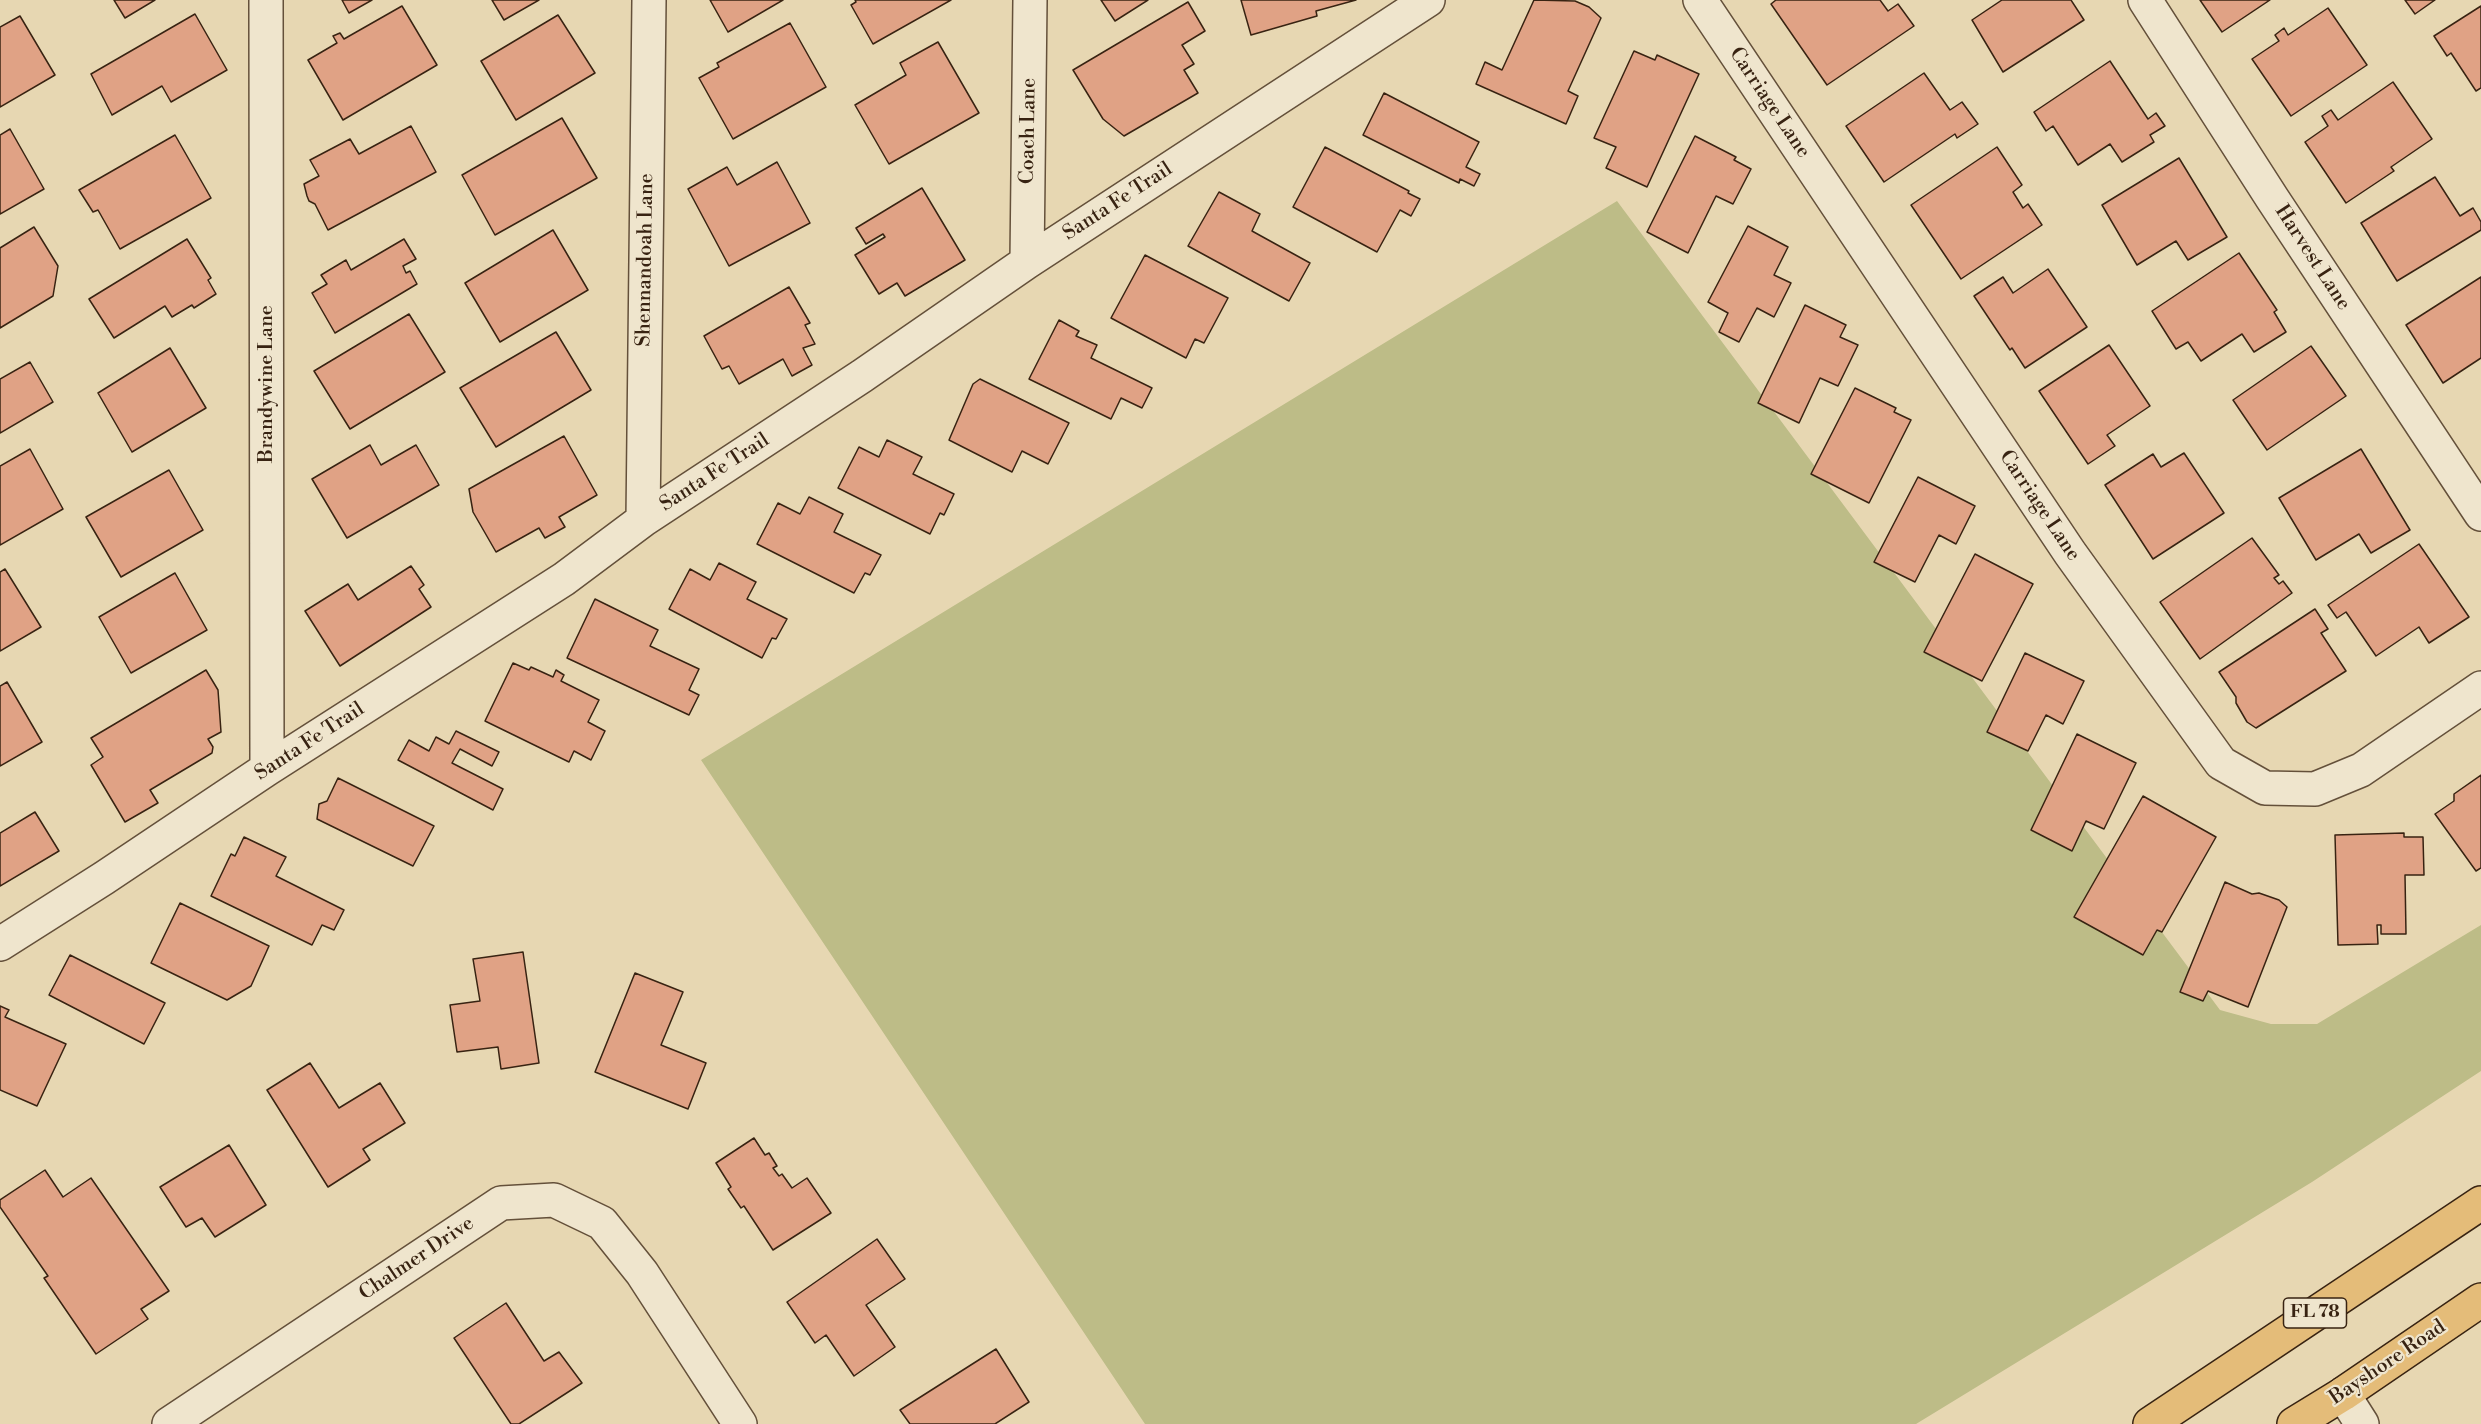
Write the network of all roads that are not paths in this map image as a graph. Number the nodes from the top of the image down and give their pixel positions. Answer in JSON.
{"nodes":[{"id":1,"x":266,"y":0,"type":"edge"},
{"id":2,"x":649,"y":0,"type":"edge"},
{"id":3,"x":1030,"y":0,"type":"edge"},
{"id":4,"x":1428,"y":0,"type":"edge"},
{"id":5,"x":1700,"y":0,"type":"edge"},
{"id":6,"x":2145,"y":0,"type":"edge"},
{"id":7,"x":1027,"y":262,"type":"junction"},
{"id":8,"x":2481,"y":514,"type":"edge"},
{"id":9,"x":643,"y":520,"type":"junction"},
{"id":10,"x":2481,"y":688,"type":"edge"},
{"id":11,"x":267,"y":769,"type":"junction"},
{"id":12,"x":0,"y":944,"type":"edge"},
{"id":13,"x":2481,"y":1203,"type":"edge"},
{"id":14,"x":2481,"y":1300,"type":"edge"},
{"id":15,"x":2343,"y":1394,"type":"junction"},
{"id":16,"x":169,"y":1424,"type":"edge"},
{"id":17,"x":740,"y":1424,"type":"edge"},
{"id":18,"x":2150,"y":1424,"type":"edge"},
{"id":19,"x":2294,"y":1424,"type":"edge"},
{"id":20,"x":2362,"y":1424,"type":"edge"}],
"edges":[{"from":1,"to":11,"type":"street","name":"Brandywine Lane"},
{"from":2,"to":9,"type":"street","name":"Shennandoah Lane"},
{"from":3,"to":7,"type":"street","name":"Coach Lane"},
{"from":4,"to":7,"type":"street","name":"Santa Fe Trail"},
{"from":5,"to":10,"type":"street","name":"Carriage Lane"},
{"from":6,"to":8,"type":"street","name":"Harvest Lane"},
{"from":7,"to":9,"type":"street","name":"Santa Fe Trail"},
{"from":9,"to":11,"type":"street","name":"Santa Fe Trail"},
{"from":11,"to":12,"type":"street","name":"Santa Fe Trail"},
{"from":13,"to":18,"type":"main road","number":"FL 78"},
{"from":14,"to":15,"type":"main road","name":"Bayshore Road"},
{"from":15,"to":19,"type":"main road","name":"Bayshore Road"},
{"from":15,"to":20,"type":"street"},
{"from":16,"to":17,"type":"street","name":"Chalmer Drive"}]}
